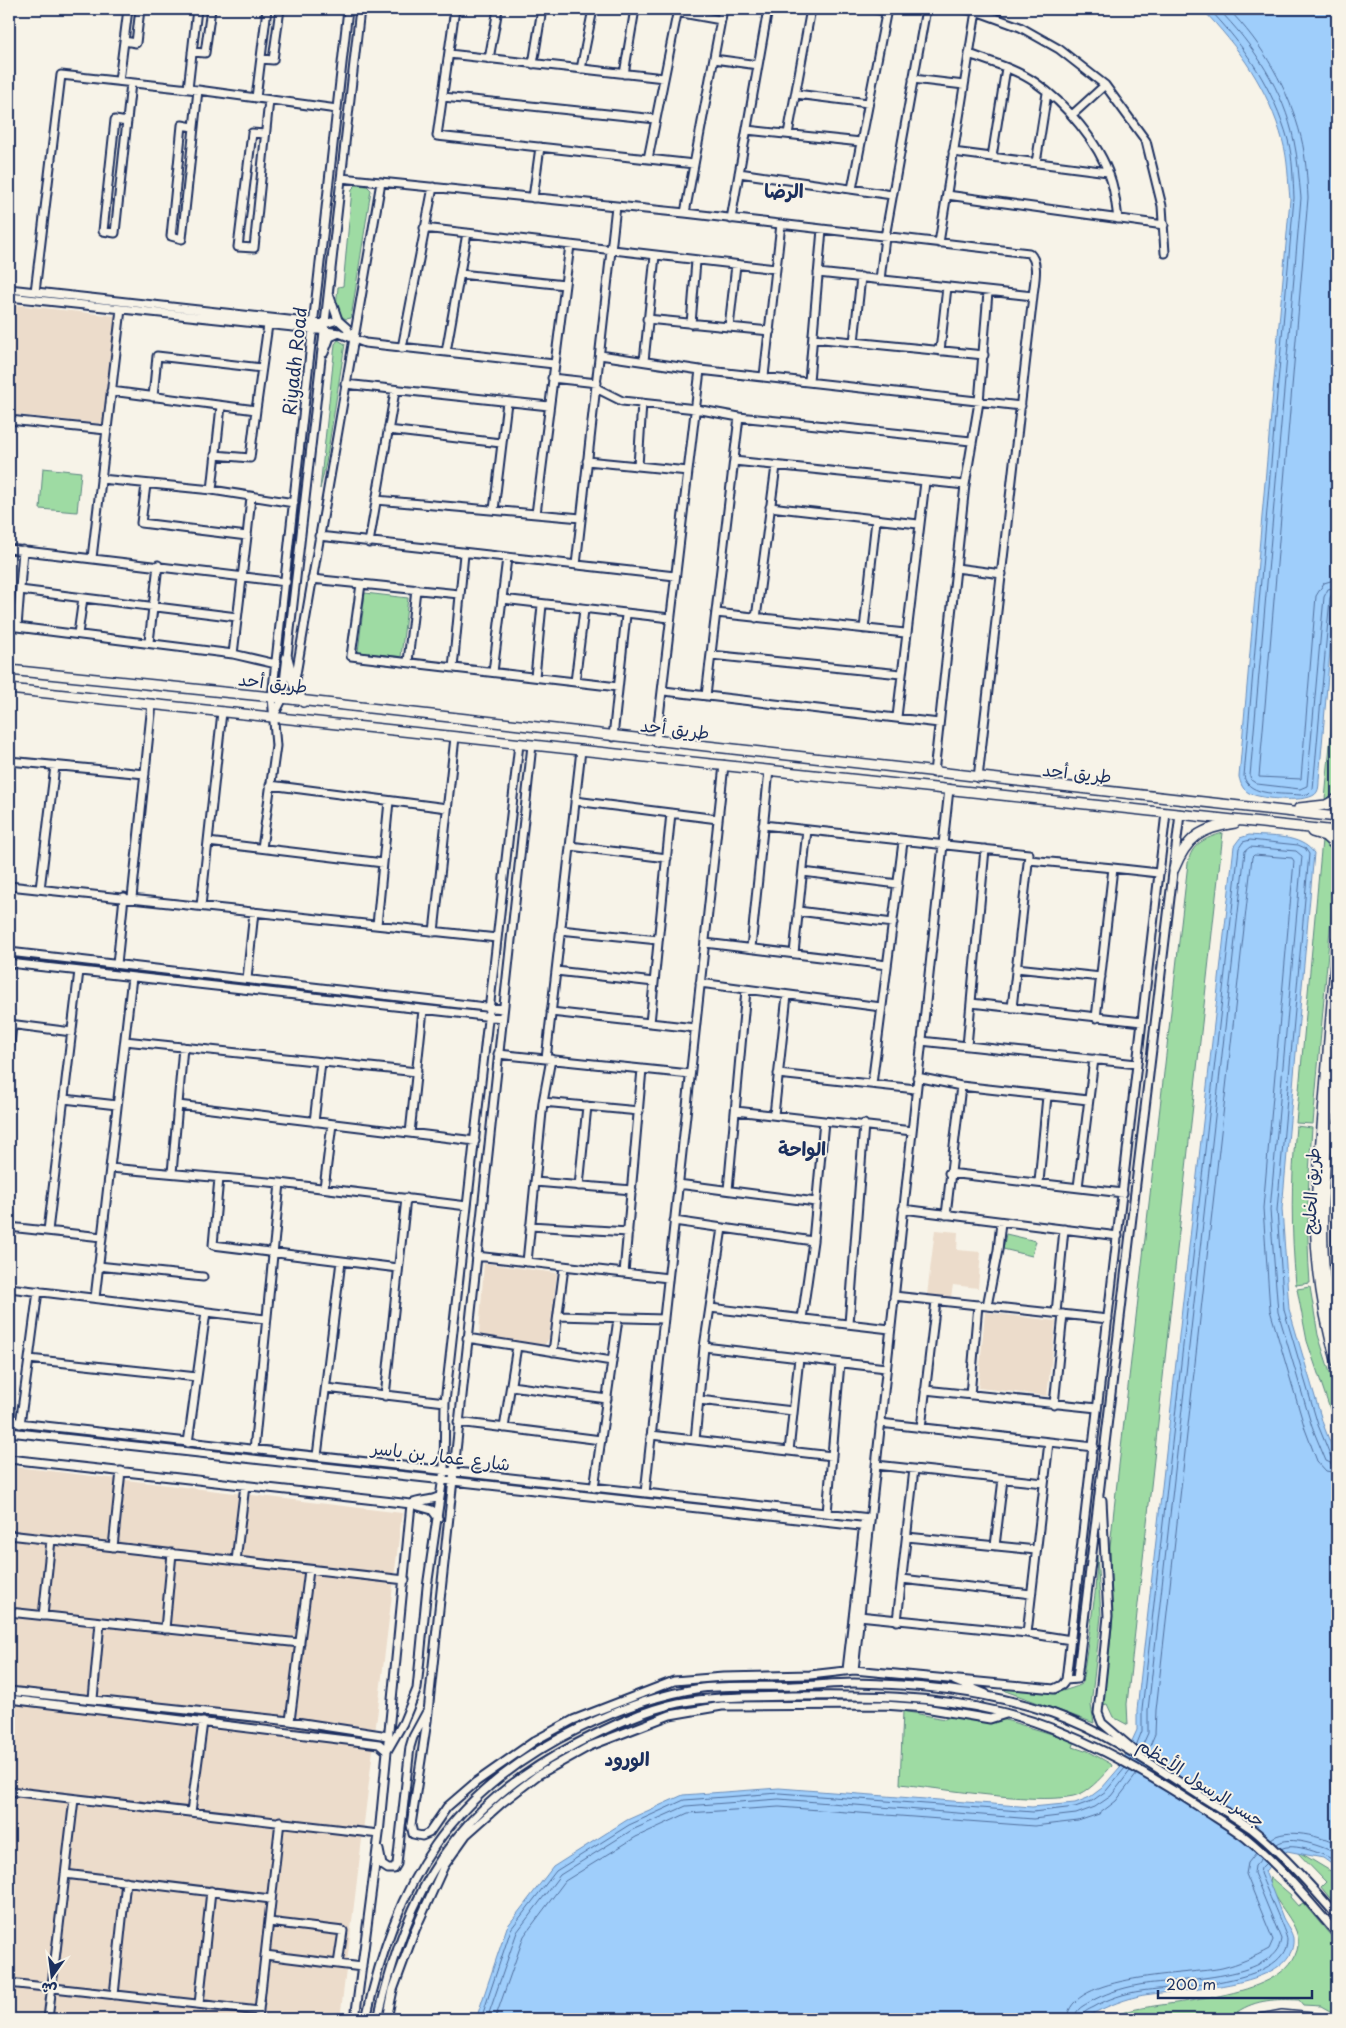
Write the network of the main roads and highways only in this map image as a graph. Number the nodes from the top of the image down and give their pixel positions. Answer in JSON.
{"nodes":[{"id":1,"x":287,"y":658,"type":"road end"},
{"id":2,"x":9,"y":670,"type":"edge"},
{"id":3,"x":9,"y":689,"type":"edge"},
{"id":4,"x":303,"y":702,"type":"junction"},
{"id":5,"x":1337,"y":800,"type":"edge"},
{"id":6,"x":1284,"y":811,"type":"junction"},
{"id":7,"x":1337,"y":817,"type":"edge"},
{"id":8,"x":1248,"y":821,"type":"junction"},
{"id":9,"x":1296,"y":826,"type":"junction"},
{"id":10,"x":1337,"y":831,"type":"edge"},
{"id":11,"x":1337,"y":847,"type":"edge"},
{"id":12,"x":1174,"y":869,"type":"road end"},
{"id":13,"x":1337,"y":940,"type":"edge"},
{"id":14,"x":1337,"y":1042,"type":"edge"},
{"id":15,"x":1321,"y":1140,"type":"junction"},
{"id":16,"x":1327,"y":1159,"type":"junction"},
{"id":17,"x":1337,"y":1185,"type":"edge"},
{"id":18,"x":1337,"y":1264,"type":"edge"},
{"id":19,"x":1337,"y":1340,"type":"edge"},
{"id":20,"x":1337,"y":1363,"type":"edge"},
{"id":21,"x":1260,"y":2019,"type":"edge"},
{"id":22,"x":1322,"y":2019,"type":"edge"}],
"edges":[{"from":1,"to":4,"type":"main road"},
{"from":2,"to":4,"type":"main road","name":"طريق أحد"},
{"from":3,"to":8,"type":"main road","name":"طريق أحد"},
{"from":4,"to":6,"type":"main road","name":"طريق أحد"},
{"from":5,"to":6,"type":"main road"},
{"from":6,"to":7,"type":"main road","name":"طريق أحد"},
{"from":8,"to":9,"type":"main road","name":"طريق أحد"},
{"from":8,"to":12,"type":"main road"},
{"from":9,"to":10,"type":"main road","name":"طريق أحد"},
{"from":9,"to":11,"type":"main road"},
{"from":13,"to":15,"type":"main road"},
{"from":14,"to":16,"type":"main road","name":"طريق الخليج"},
{"from":15,"to":16,"type":"main road"},
{"from":15,"to":20,"type":"main road"},
{"from":16,"to":19,"type":"main road","name":"طريق الخليج"},
{"from":17,"to":18,"type":"main road","name":"طريق الخليج"},
{"from":21,"to":22,"type":"main road"}]}
